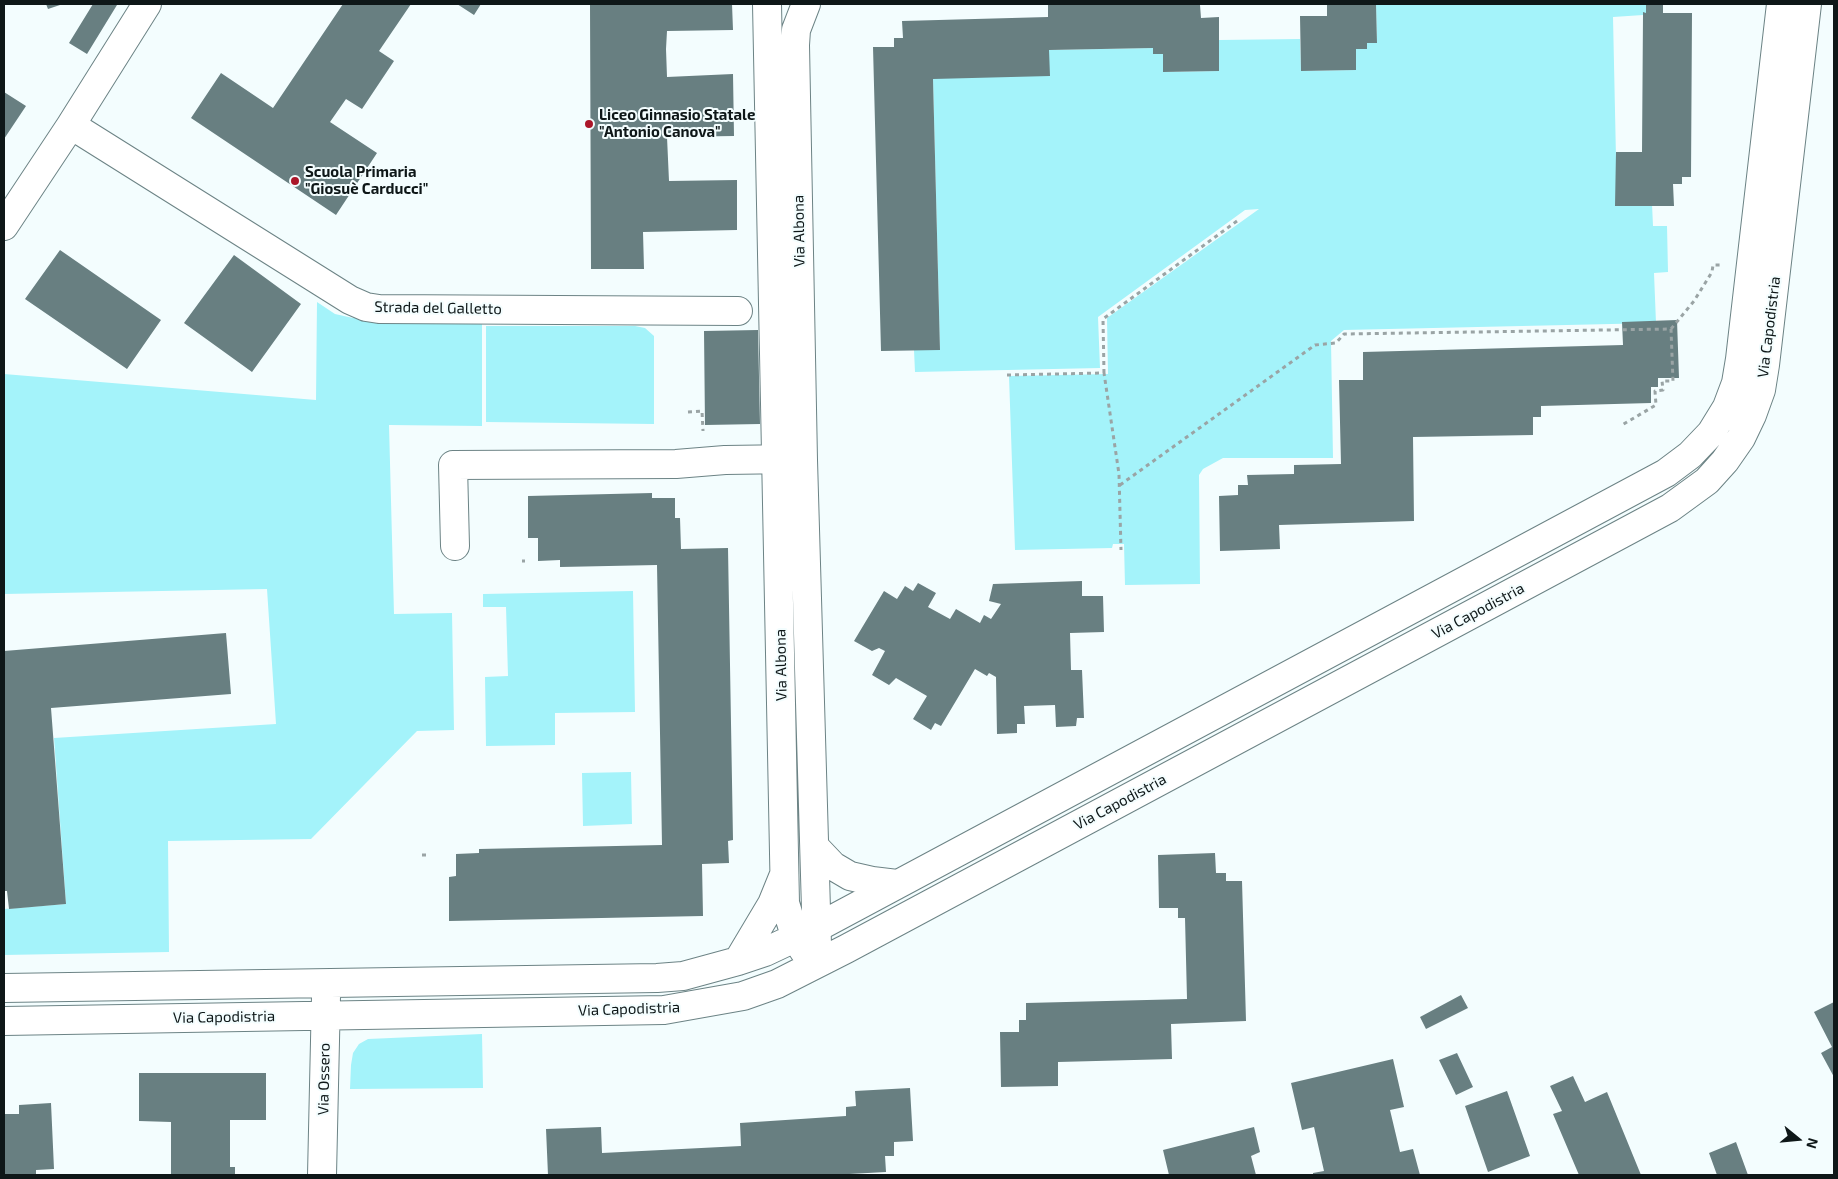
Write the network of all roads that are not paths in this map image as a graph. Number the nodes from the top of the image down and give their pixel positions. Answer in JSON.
{"nodes":[{"id":1,"x":147,"y":4,"type":"edge"},
{"id":2,"x":767,"y":4,"type":"edge"},
{"id":3,"x":806,"y":4,"type":"edge"},
{"id":4,"x":1781,"y":4,"type":"edge"},
{"id":5,"x":1807,"y":4,"type":"edge"},
{"id":6,"x":71,"y":124,"type":"junction"},
{"id":7,"x":4,"y":226,"type":"edge"},
{"id":8,"x":738,"y":311,"type":"dead end"},
{"id":9,"x":776,"y":459,"type":"junction"},
{"id":10,"x":803,"y":460,"type":"junction"},
{"id":11,"x":455,"y":546,"type":"dead end"},
{"id":12,"x":815,"y":847,"type":"junction"},
{"id":13,"x":785,"y":871,"type":"junction"},
{"id":14,"x":897,"y":884,"type":"junction"},
{"id":15,"x":807,"y":933,"type":"junction"},
{"id":16,"x":738,"y":961,"type":"junction"},
{"id":17,"x":814,"y":965,"type":"junction"},
{"id":18,"x":326,"y":982,"type":"junction"},
{"id":19,"x":4,"y":988,"type":"edge"},
{"id":20,"x":325,"y":1015,"type":"junction"},
{"id":21,"x":4,"y":1021,"type":"edge"},
{"id":22,"x":322,"y":1175,"type":"edge"}],
"edges":[{"from":1,"to":6,"type":"street"},
{"from":2,"to":9,"type":"street","name":"Via Albona"},
{"from":3,"to":10,"type":"street","name":"Via Albona"},
{"from":4,"to":14,"type":"street","name":"Via Capodistria"},
{"from":5,"to":17,"type":"street","name":"Via Capodistria"},
{"from":6,"to":7,"type":"street"},
{"from":6,"to":8,"type":"street","name":"Strada del Galletto"},
{"from":9,"to":10,"type":"street"},
{"from":9,"to":11,"type":"street"},
{"from":9,"to":13,"type":"street","name":"Via Albona"},
{"from":10,"to":12,"type":"street","name":"Via Albona"},
{"from":12,"to":14,"type":"street"},
{"from":12,"to":15,"type":"street","name":"Via Albona"},
{"from":13,"to":15,"type":"street","name":"Via Albona"},
{"from":13,"to":16,"type":"street","name":"Via Albona"},
{"from":14,"to":15,"type":"street","name":"Via Capodistria"},
{"from":15,"to":16,"type":"street","name":"Via Capodistria"},
{"from":15,"to":17,"type":"street","name":"Via Albona"},
{"from":16,"to":18,"type":"street","name":"Via Capodistria"},
{"from":17,"to":20,"type":"street","name":"Via Capodistria"},
{"from":18,"to":19,"type":"street","name":"Via Capodistria"},
{"from":18,"to":20,"type":"street","name":"Via Ossero"},
{"from":20,"to":21,"type":"street","name":"Via Capodistria"},
{"from":20,"to":22,"type":"street","name":"Via Ossero"}]}
